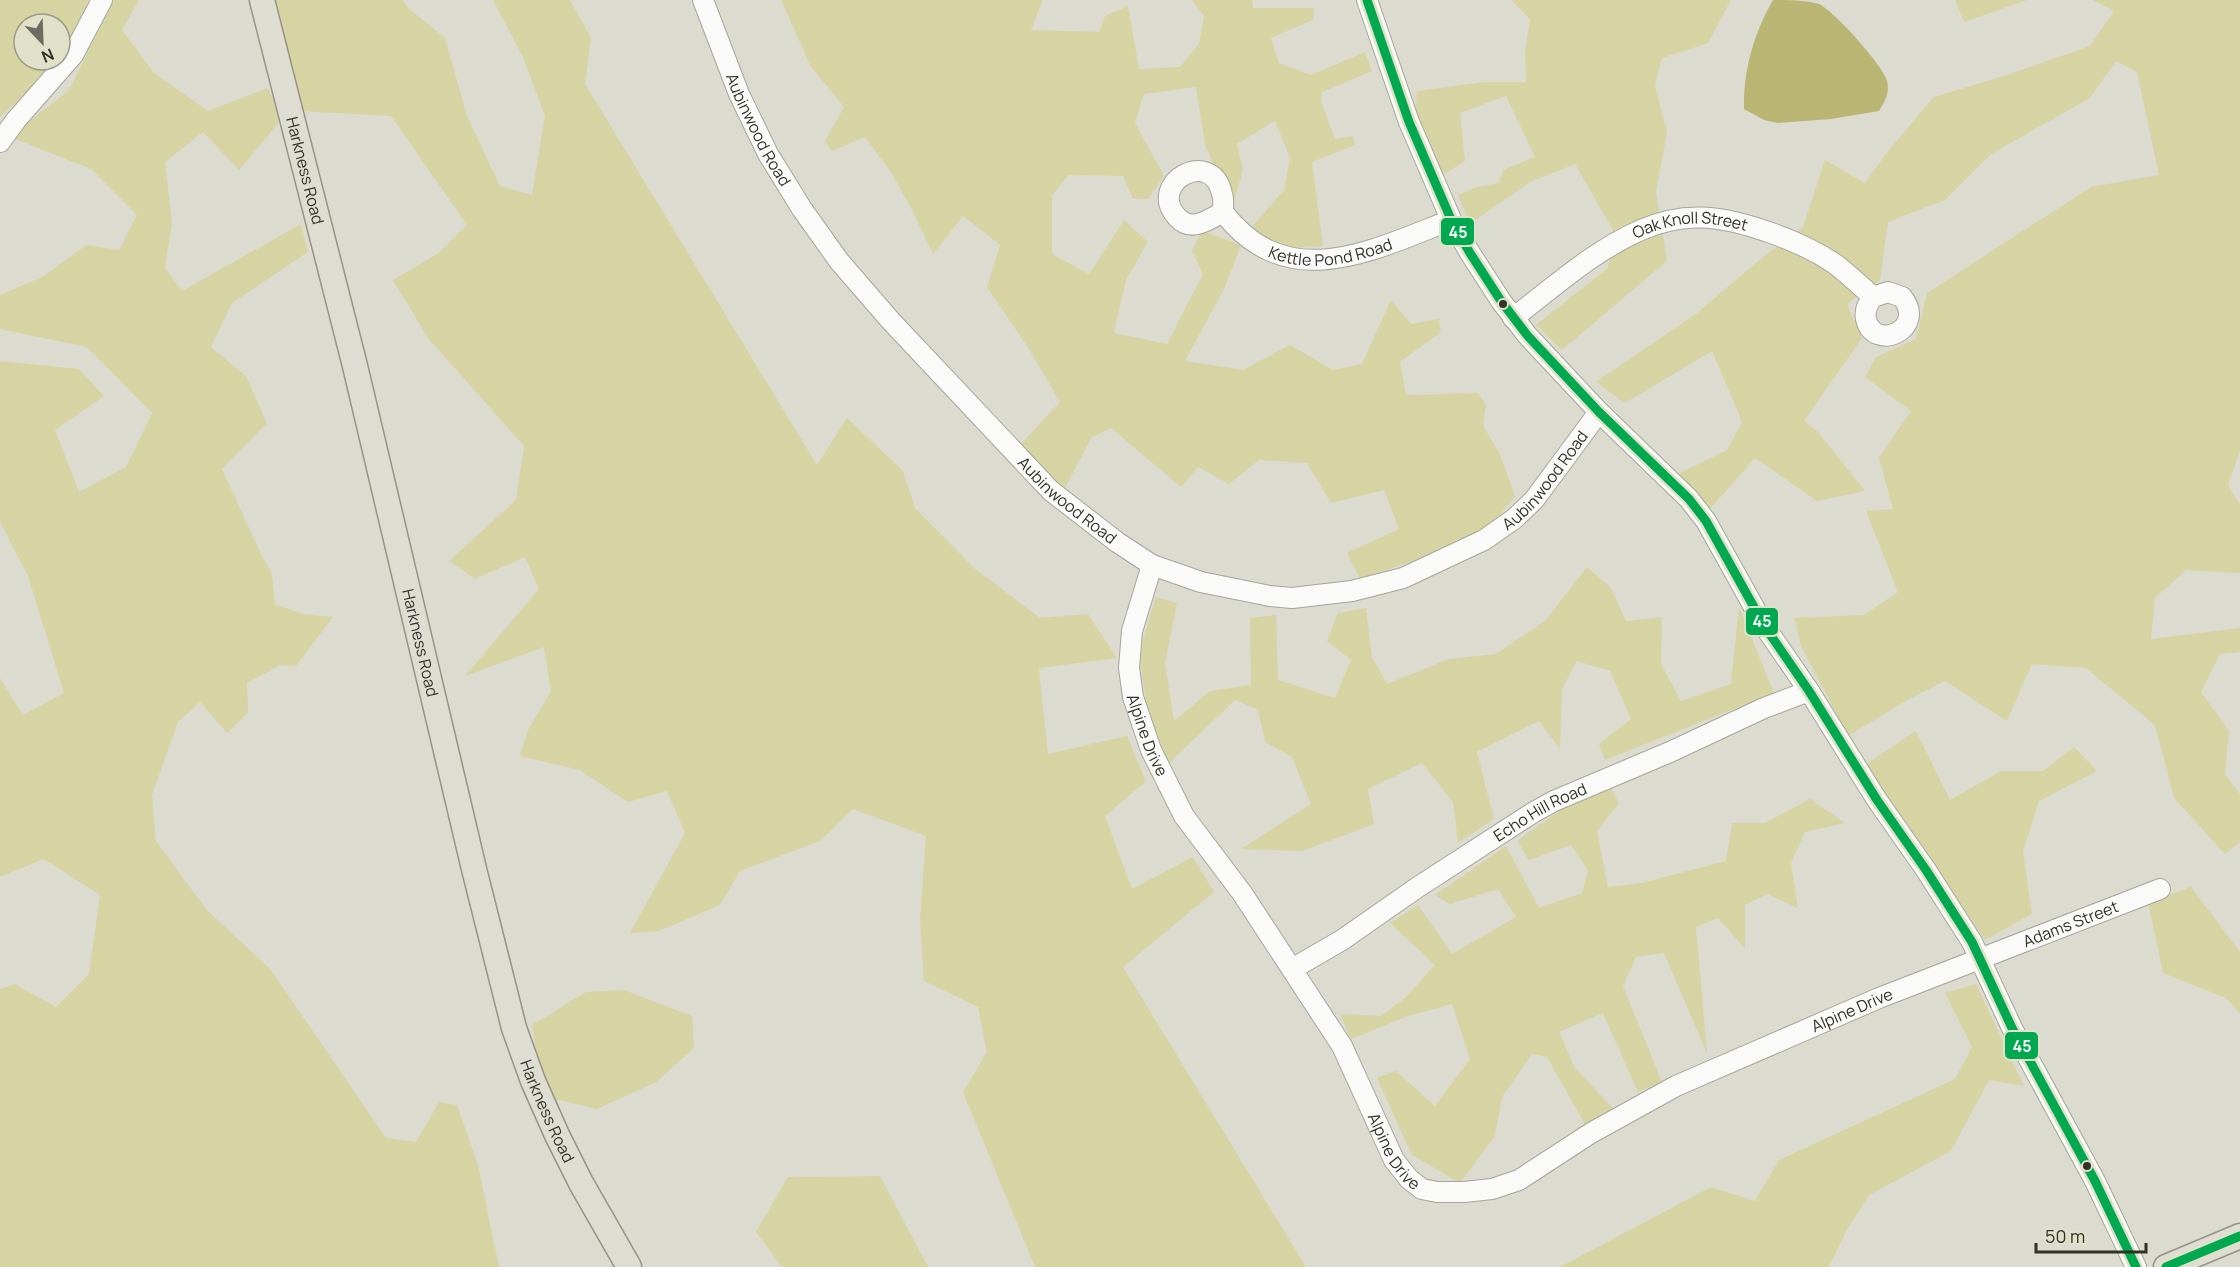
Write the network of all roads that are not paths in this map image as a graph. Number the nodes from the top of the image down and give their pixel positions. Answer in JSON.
{"nodes":[{"id":1,"x":102,"y":0,"type":"edge"},
{"id":2,"x":262,"y":0,"type":"edge"},
{"id":3,"x":704,"y":0,"type":"edge"},
{"id":4,"x":1367,"y":0,"type":"edge"},
{"id":5,"x":0,"y":142,"type":"edge"},
{"id":6,"x":1223,"y":212,"type":"dead end"},
{"id":7,"x":1451,"y":220,"type":"junction"},
{"id":8,"x":1873,"y":297,"type":"dead end"},
{"id":9,"x":1513,"y":318,"type":"junction"},
{"id":10,"x":1599,"y":412,"type":"junction"},
{"id":11,"x":1152,"y":565,"type":"junction"},
{"id":12,"x":1809,"y":691,"type":"junction"},
{"id":13,"x":2160,"y":889,"type":"dead end"},
{"id":14,"x":1982,"y":960,"type":"junction"},
{"id":15,"x":1292,"y":969,"type":"junction"},
{"id":16,"x":2240,"y":1236,"type":"edge"},
{"id":17,"x":2189,"y":1262,"type":"edge"},
{"id":18,"x":629,"y":1267,"type":"edge"},
{"id":19,"x":2136,"y":1267,"type":"edge"},
{"id":20,"x":2166,"y":1267,"type":"edge"}],
"edges":[{"from":1,"to":5,"type":"street"},
{"from":2,"to":18,"type":"main road","name":"Harkness Road"},
{"from":3,"to":11,"type":"street","name":"Aubinwood Road"},
{"from":4,"to":7,"type":"street"},
{"from":6,"to":7,"type":"street","name":"Kettle Pond Road"},
{"from":7,"to":9,"type":"street"},
{"from":8,"to":9,"type":"street","name":"Oak Knoll Street"},
{"from":9,"to":10,"type":"street"},
{"from":10,"to":11,"type":"street","name":"Aubinwood Road"},
{"from":10,"to":12,"type":"street"},
{"from":11,"to":15,"type":"street","name":"Alpine Drive"},
{"from":12,"to":14,"type":"street"},
{"from":12,"to":15,"type":"street","name":"Echo Hill Road"},
{"from":13,"to":14,"type":"street","name":"Adams Street"},
{"from":14,"to":15,"type":"street","name":"Alpine Drive"},
{"from":14,"to":19,"type":"street"},
{"from":16,"to":17,"type":"main road"},
{"from":17,"to":20,"type":"main road"}]}
